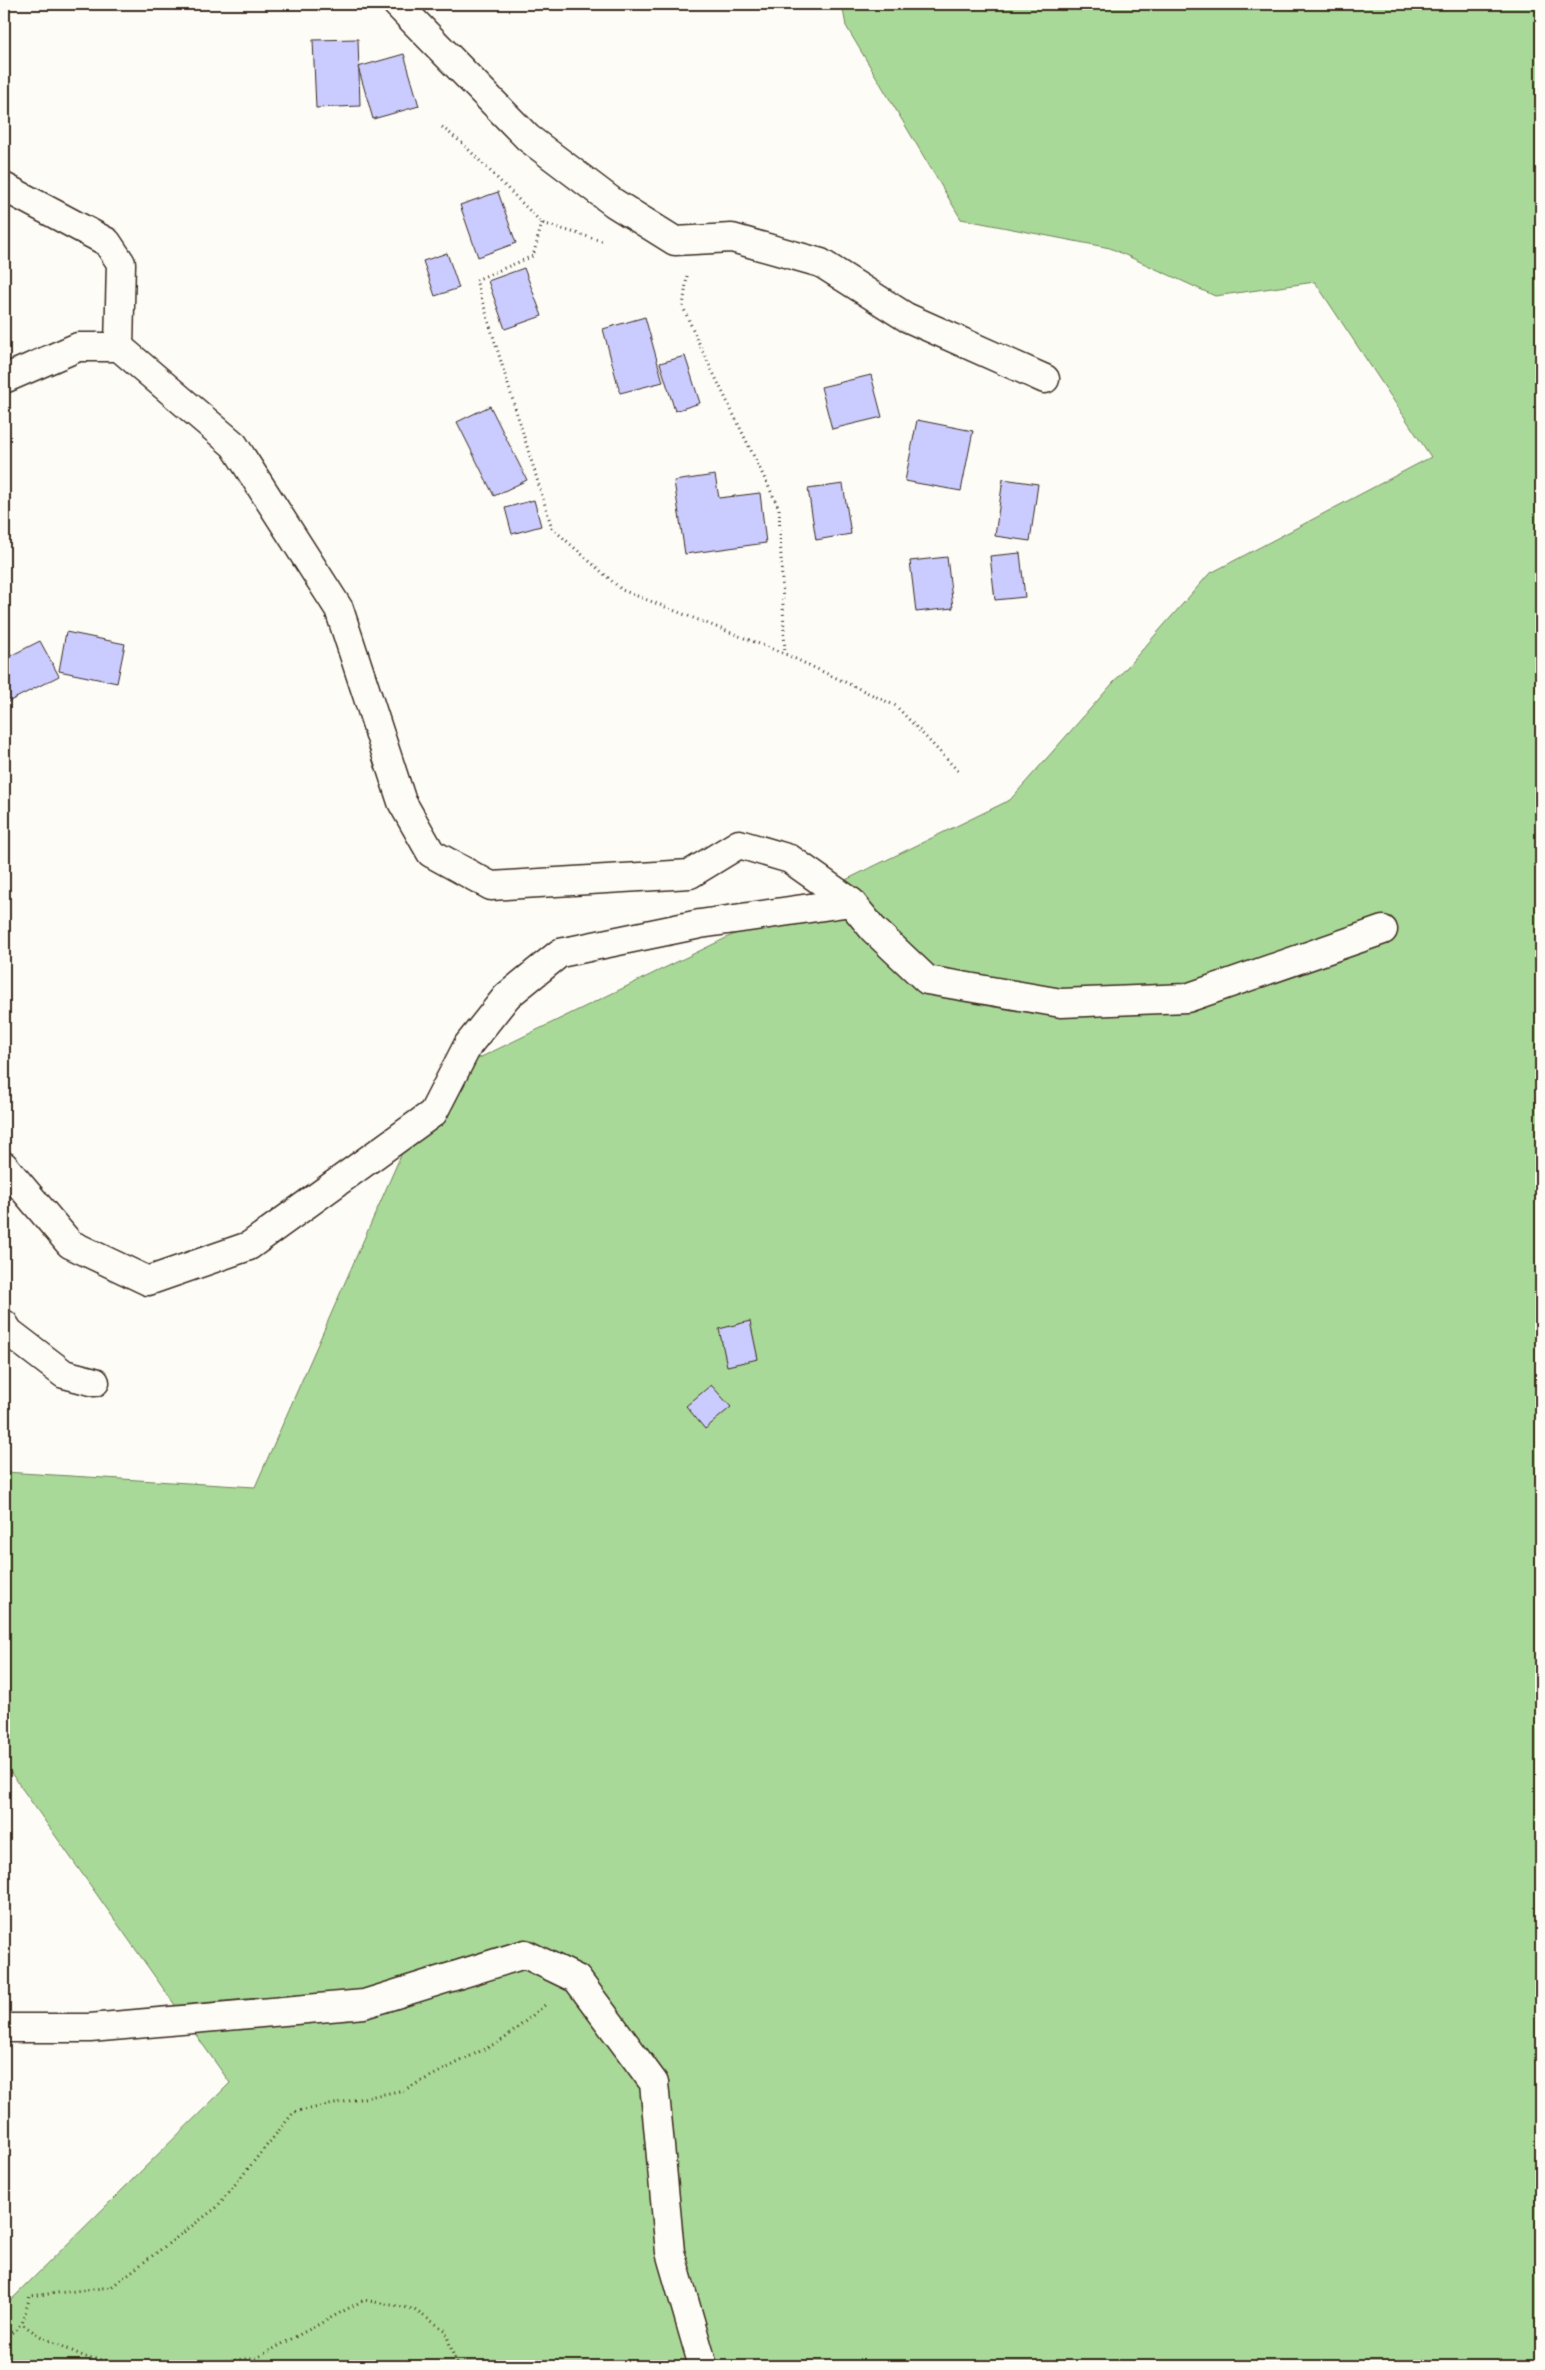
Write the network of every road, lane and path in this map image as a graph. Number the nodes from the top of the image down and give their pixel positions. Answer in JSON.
{"nodes":[{"id":1,"x":397,"y":4,"type":"edge"},
{"id":2,"x":442,"y":127,"type":"dead end"},
{"id":3,"x":4,"y":187,"type":"edge"},
{"id":4,"x":542,"y":224,"type":"junction"},
{"id":5,"x":609,"y":243,"type":"dead end"},
{"id":6,"x":689,"y":271,"type":"dead end"},
{"id":7,"x":119,"y":347,"type":"junction"},
{"id":8,"x":4,"y":379,"type":"edge"},
{"id":9,"x":1046,"y":379,"type":"dead end"},
{"id":10,"x":785,"y":654,"type":"junction"},
{"id":11,"x":960,"y":773,"type":"dead end"},
{"id":12,"x":851,"y":902,"type":"junction"},
{"id":13,"x":1383,"y":930,"type":"dead end"},
{"id":14,"x":4,"y":1166,"type":"edge"},
{"id":15,"x":4,"y":1324,"type":"edge"},
{"id":16,"x":95,"y":1382,"type":"dead end"},
{"id":17,"x":577,"y":1978,"type":"junction"},
{"id":18,"x":4,"y":2028,"type":"edge"},
{"id":19,"x":22,"y":2324,"type":"junction"},
{"id":20,"x":4,"y":2339,"type":"edge"},
{"id":21,"x":141,"y":2366,"type":"edge"},
{"id":22,"x":171,"y":2366,"type":"edge"},
{"id":23,"x":457,"y":2366,"type":"edge"},
{"id":24,"x":703,"y":2366,"type":"edge"}],
"edges":[{"from":1,"to":9,"type":"street"},
{"from":2,"to":4,"type":"path"},
{"from":3,"to":7,"type":"street"},
{"from":4,"to":5,"type":"path"},
{"from":4,"to":10,"type":"path"},
{"from":6,"to":10,"type":"path"},
{"from":7,"to":8,"type":"street"},
{"from":7,"to":12,"type":"street"},
{"from":10,"to":11,"type":"path"},
{"from":12,"to":13,"type":"street"},
{"from":12,"to":14,"type":"street"},
{"from":15,"to":16,"type":"street"},
{"from":17,"to":18,"type":"street"},
{"from":17,"to":19,"type":"path"},
{"from":17,"to":24,"type":"street"},
{"from":19,"to":20,"type":"path"},
{"from":19,"to":21,"type":"path"},
{"from":22,"to":23,"type":"path"}]}
